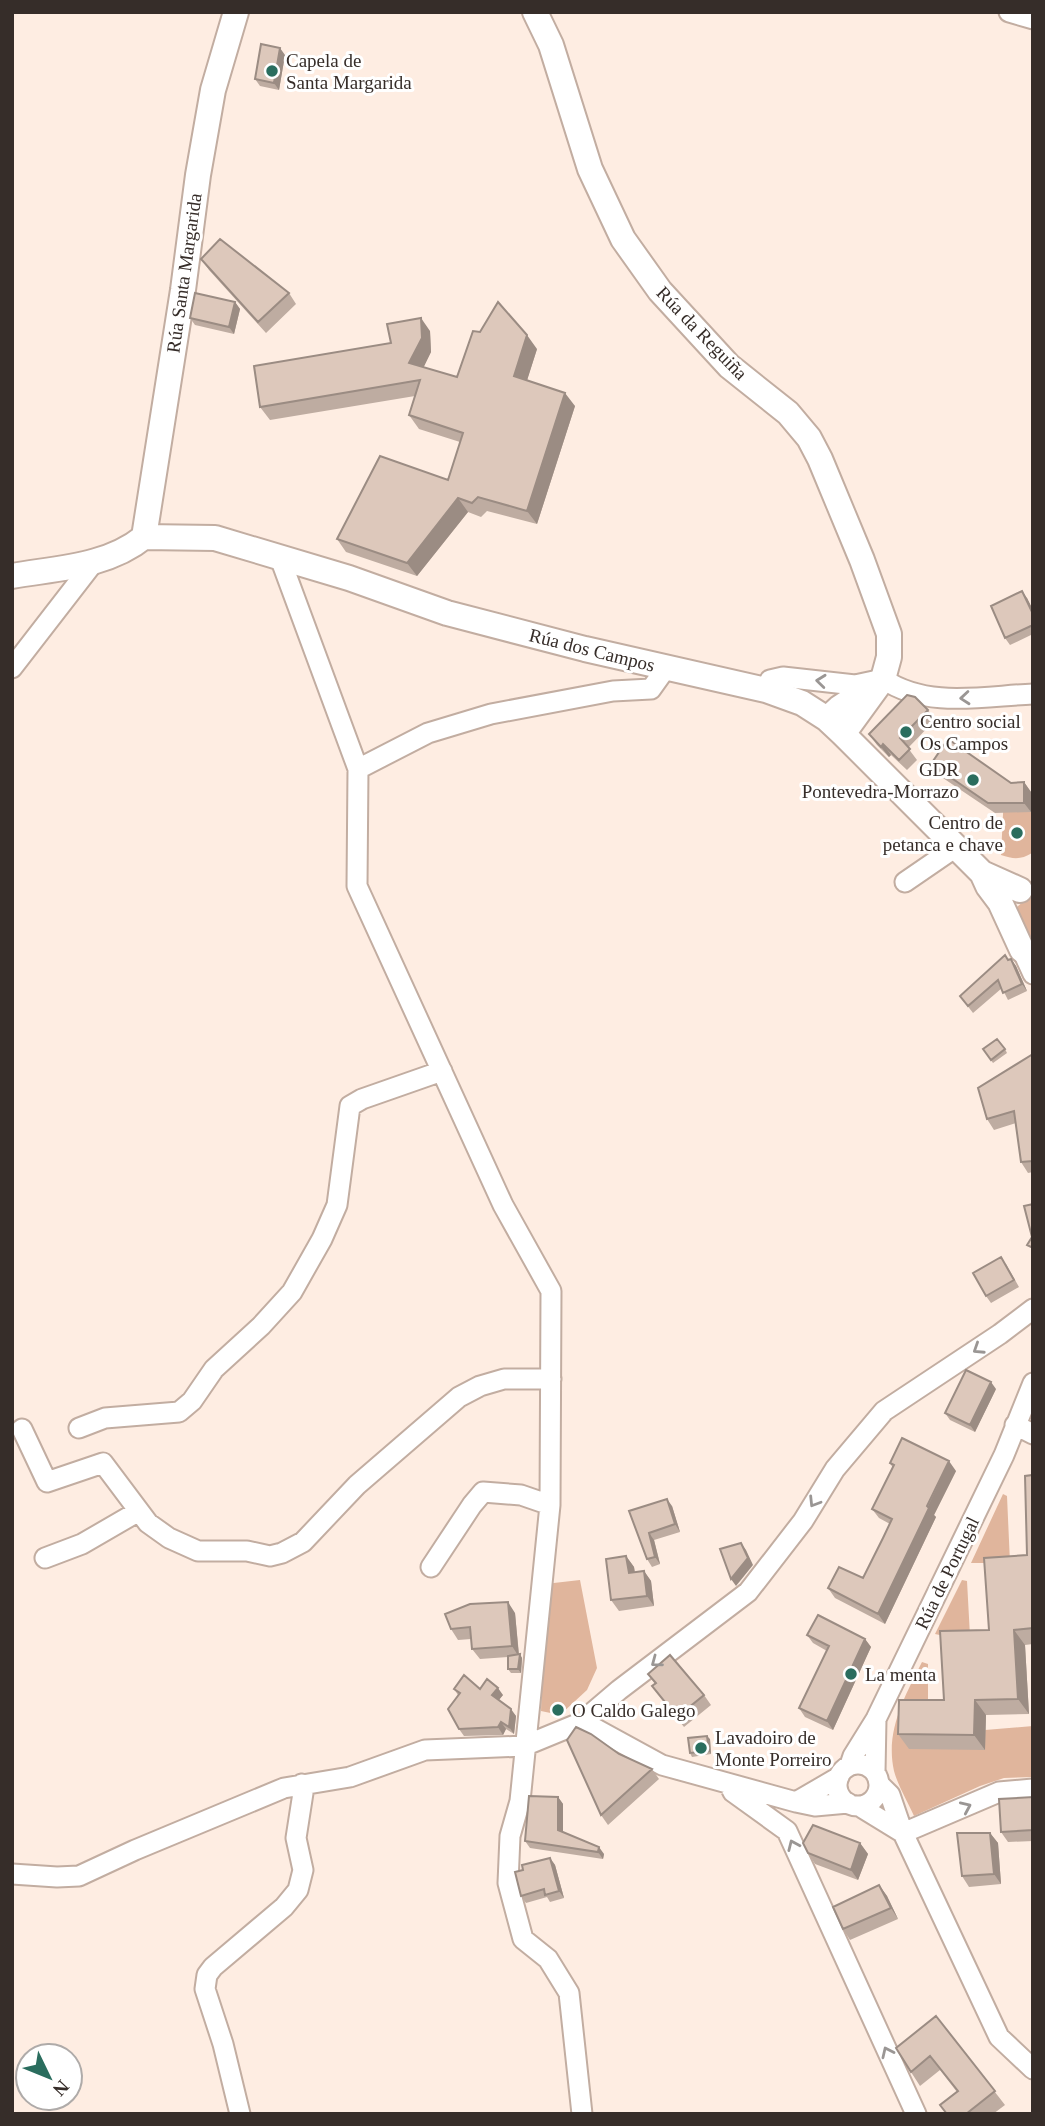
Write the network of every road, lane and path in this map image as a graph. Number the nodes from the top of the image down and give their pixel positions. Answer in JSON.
{"nodes":[{"id":1,"x":236,"y":12,"type":"edge"},
{"id":2,"x":535,"y":12,"type":"edge"},
{"id":3,"x":1009,"y":12,"type":"edge"},
{"id":4,"x":1033,"y":19,"type":"edge"},
{"id":5,"x":144,"y":537,"type":"junction"},
{"id":6,"x":280,"y":558,"type":"junction"},
{"id":7,"x":94,"y":562,"type":"junction"},
{"id":8,"x":12,"y":576,"type":"edge"},
{"id":9,"x":12,"y":668,"type":"edge"},
{"id":10,"x":666,"y":668,"type":"junction"},
{"id":11,"x":883,"y":680,"type":"junction"},
{"id":12,"x":766,"y":690,"type":"junction"},
{"id":13,"x":1033,"y":694,"type":"edge"},
{"id":14,"x":835,"y":727,"type":"junction"},
{"id":15,"x":358,"y":769,"type":"junction"},
{"id":16,"x":957,"y":847,"type":"junction"},
{"id":17,"x":982,"y":873,"type":"junction"},
{"id":18,"x":905,"y":883,"type":"dead end"},
{"id":19,"x":1026,"y":890,"type":"edge"},
{"id":20,"x":1007,"y":917,"type":"junction"},
{"id":21,"x":1027,"y":954,"type":"edge"},
{"id":22,"x":1033,"y":974,"type":"edge"},
{"id":23,"x":442,"y":1071,"type":"junction"},
{"id":24,"x":1033,"y":1308,"type":"edge"},
{"id":25,"x":551,"y":1379,"type":"junction"},
{"id":26,"x":1033,"y":1383,"type":"edge"},
{"id":27,"x":79,"y":1428,"type":"dead end"},
{"id":28,"x":22,"y":1429,"type":"dead end"},
{"id":29,"x":1024,"y":1429,"type":"edge"},
{"id":30,"x":550,"y":1505,"type":"junction"},
{"id":31,"x":139,"y":1511,"type":"junction"},
{"id":32,"x":45,"y":1558,"type":"dead end"},
{"id":33,"x":431,"y":1567,"type":"dead end"},
{"id":34,"x":876,"y":1719,"type":"junction"},
{"id":35,"x":587,"y":1724,"type":"junction"},
{"id":36,"x":524,"y":1746,"type":"junction"},
{"id":37,"x":844,"y":1771,"type":"junction"},
{"id":38,"x":877,"y":1778,"type":"junction"},
{"id":39,"x":728,"y":1783,"type":"junction"},
{"id":40,"x":302,"y":1784,"type":"junction"},
{"id":41,"x":1033,"y":1789,"type":"edge"},
{"id":42,"x":796,"y":1802,"type":"junction"},
{"id":43,"x":853,"y":1804,"type":"junction"},
{"id":44,"x":903,"y":1833,"type":"junction"},
{"id":45,"x":12,"y":1874,"type":"edge"},
{"id":46,"x":1033,"y":2069,"type":"edge"},
{"id":47,"x":240,"y":2114,"type":"edge"},
{"id":48,"x":582,"y":2114,"type":"edge"},
{"id":49,"x":916,"y":2114,"type":"edge"}],
"edges":[{"from":1,"to":5,"type":"street","name":"Rúa Santa Margarida"},
{"from":2,"to":11,"type":"street","name":"Rúa da Reguiña"},
{"from":3,"to":4,"type":"street"},
{"from":5,"to":6,"type":"street","name":"Rúa dos Campos"},
{"from":5,"to":7,"type":"street"},
{"from":6,"to":10,"type":"street","name":"Rúa dos Campos"},
{"from":6,"to":15,"type":"street"},
{"from":7,"to":8,"type":"street"},
{"from":7,"to":9,"type":"street"},
{"from":10,"to":12,"type":"street","name":"Rúa dos Campos"},
{"from":10,"to":15,"type":"street"},
{"from":11,"to":12,"type":"street","one_way":true},
{"from":13,"to":11,"type":"street","one_way":true},
{"from":11,"to":14,"type":"street"},
{"from":12,"to":14,"type":"street","name":"Rúa dos Campos"},
{"from":14,"to":16,"type":"street","name":"Rúa dos Campos"},
{"from":15,"to":23,"type":"street"},
{"from":16,"to":17,"type":"street","name":"Rúa dos Campos"},
{"from":16,"to":18,"type":"street"},
{"from":17,"to":19,"type":"street","name":"Rúa dos Campos"},
{"from":17,"to":20,"type":"street","name":"Rúa dos Campos"},
{"from":19,"to":20,"type":"street"},
{"from":20,"to":21,"type":"street","name":"Rúa dos Campos"},
{"from":21,"to":22,"type":"street"},
{"from":23,"to":25,"type":"street"},
{"from":23,"to":27,"type":"street"},
{"from":24,"to":35,"type":"street","one_way":true},
{"from":25,"to":30,"type":"street"},
{"from":25,"to":31,"type":"street"},
{"from":26,"to":29,"type":"street"},
{"from":28,"to":31,"type":"street"},
{"from":29,"to":34,"type":"street","name":"Rúa de Portugal"},
{"from":30,"to":33,"type":"street"},
{"from":30,"to":36,"type":"street"},
{"from":31,"to":32,"type":"street"},
{"from":34,"to":37,"type":"street","name":"Rúa de Portugal"},
{"from":34,"to":38,"type":"street","name":"Rúa de Portugal"},
{"from":35,"to":36,"type":"street"},
{"from":35,"to":39,"type":"street"},
{"from":36,"to":40,"type":"street"},
{"from":36,"to":48,"type":"street"},
{"from":37,"to":38,"type":"street"},
{"from":37,"to":42,"type":"street"},
{"from":37,"to":43,"type":"street"},
{"from":38,"to":43,"type":"street"},
{"from":38,"to":44,"type":"street"},
{"from":39,"to":42,"type":"street"},
{"from":49,"to":39,"type":"street","one_way":true},
{"from":40,"to":45,"type":"street"},
{"from":40,"to":47,"type":"street"},
{"from":44,"to":41,"type":"street","one_way":true},
{"from":42,"to":43,"type":"street"},
{"from":43,"to":44,"type":"street"},
{"from":44,"to":46,"type":"street"}]}
